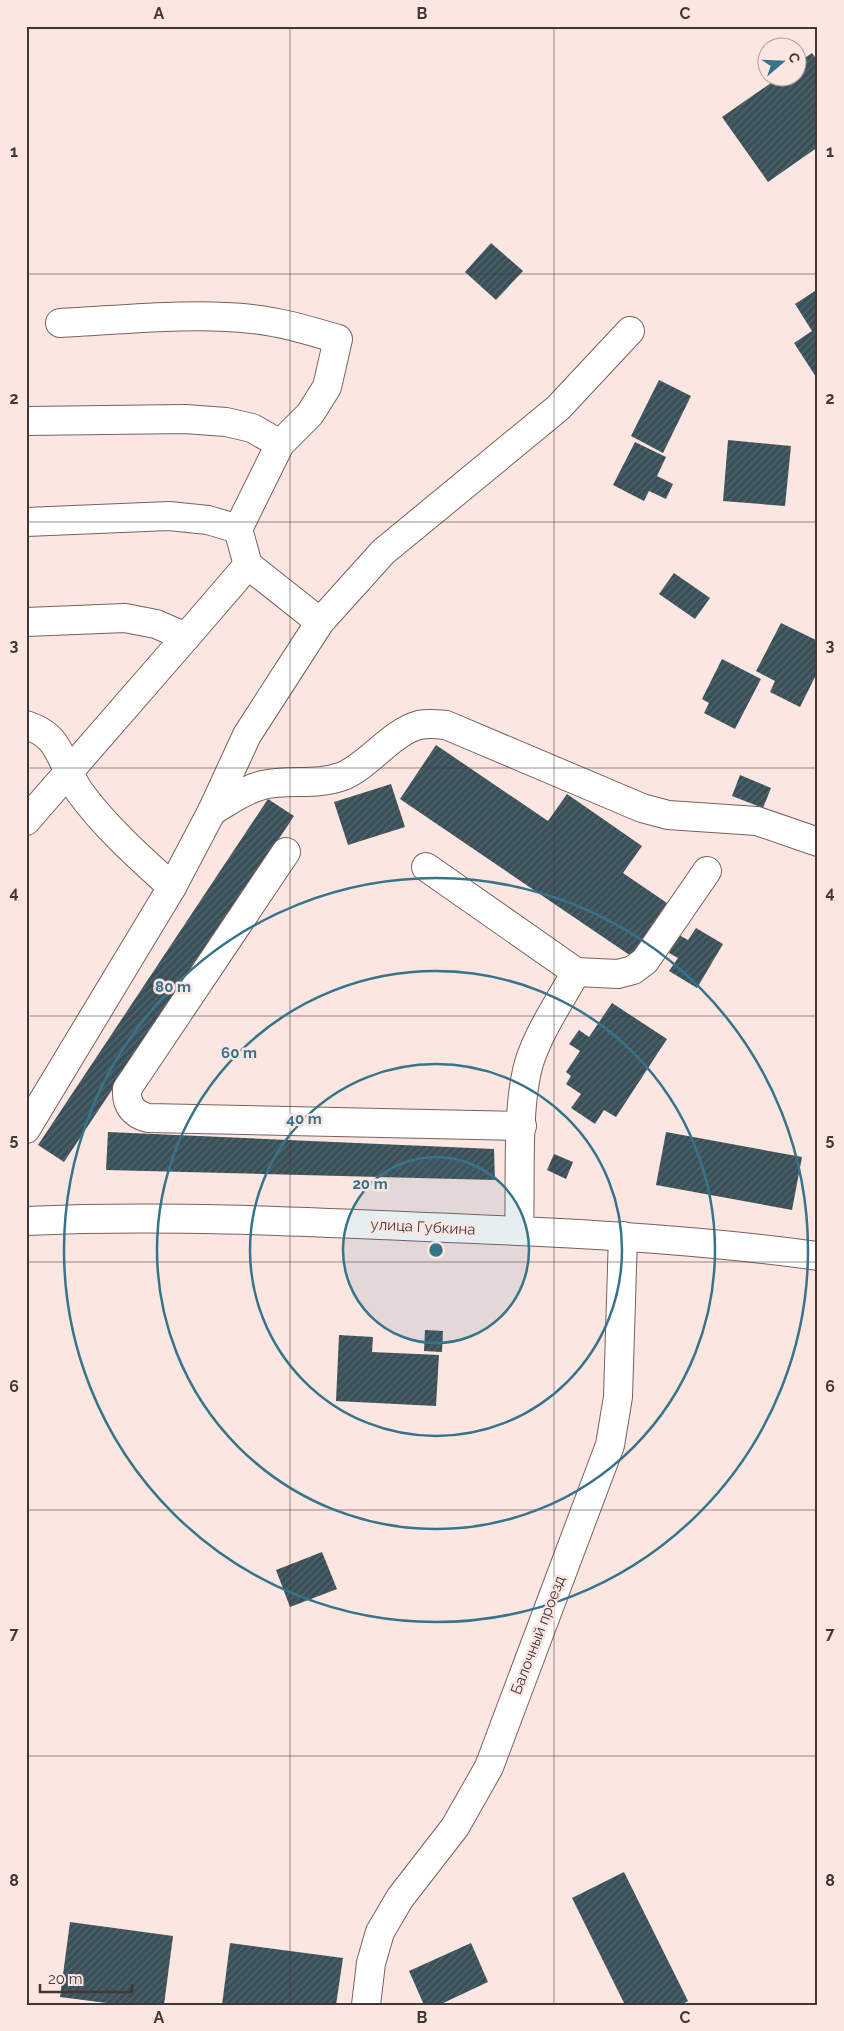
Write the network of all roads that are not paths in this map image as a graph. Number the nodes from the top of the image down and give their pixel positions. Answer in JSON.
{"nodes":[{"id":1,"x":60,"y":323,"type":"dead end"},
{"id":2,"x":630,"y":331,"type":"dead end"},
{"id":3,"x":26,"y":421,"type":"edge"},
{"id":4,"x":280,"y":444,"type":"junction"},
{"id":5,"x":26,"y":522,"type":"edge"},
{"id":6,"x":238,"y":529,"type":"junction"},
{"id":7,"x":248,"y":565,"type":"junction"},
{"id":8,"x":26,"y":622,"type":"edge"},
{"id":9,"x":320,"y":622,"type":"junction"},
{"id":10,"x":186,"y":637,"type":"junction"},
{"id":11,"x":26,"y":726,"type":"edge"},
{"id":12,"x":67,"y":772,"type":"junction"},
{"id":13,"x":212,"y":811,"type":"junction"},
{"id":14,"x":26,"y":821,"type":"edge"},
{"id":15,"x":818,"y":842,"type":"edge"},
{"id":16,"x":286,"y":852,"type":"dead end"},
{"id":17,"x":426,"y":867,"type":"dead end"},
{"id":18,"x":707,"y":871,"type":"dead end"},
{"id":19,"x":172,"y":887,"type":"junction"},
{"id":20,"x":576,"y":972,"type":"junction"},
{"id":21,"x":522,"y":1126,"type":"junction"},
{"id":22,"x":26,"y":1129,"type":"edge"},
{"id":23,"x":26,"y":1221,"type":"edge"},
{"id":24,"x":520,"y":1231,"type":"junction"},
{"id":25,"x":623,"y":1236,"type":"junction"},
{"id":26,"x":818,"y":1256,"type":"edge"},
{"id":27,"x":366,"y":2005,"type":"edge"}],
"edges":[{"from":1,"to":4,"type":"street"},
{"from":2,"to":9,"type":"street"},
{"from":3,"to":4,"type":"street"},
{"from":4,"to":6,"type":"street"},
{"from":5,"to":6,"type":"street"},
{"from":6,"to":7,"type":"street"},
{"from":7,"to":9,"type":"street"},
{"from":7,"to":10,"type":"street"},
{"from":8,"to":10,"type":"street"},
{"from":9,"to":13,"type":"street"},
{"from":10,"to":12,"type":"street"},
{"from":11,"to":12,"type":"street"},
{"from":12,"to":14,"type":"street"},
{"from":12,"to":19,"type":"street"},
{"from":13,"to":15,"type":"street"},
{"from":13,"to":19,"type":"street"},
{"from":16,"to":21,"type":"street"},
{"from":17,"to":20,"type":"street"},
{"from":18,"to":20,"type":"street"},
{"from":19,"to":22,"type":"street"},
{"from":20,"to":21,"type":"street"},
{"from":21,"to":24,"type":"street"},
{"from":23,"to":24,"type":"street","name":"улица Губкина"},
{"from":24,"to":25,"type":"street","name":"улица Губкина"},
{"from":25,"to":26,"type":"street","name":"улица Губкина"},
{"from":25,"to":27,"type":"street","name":"Балочный проезд"}]}
